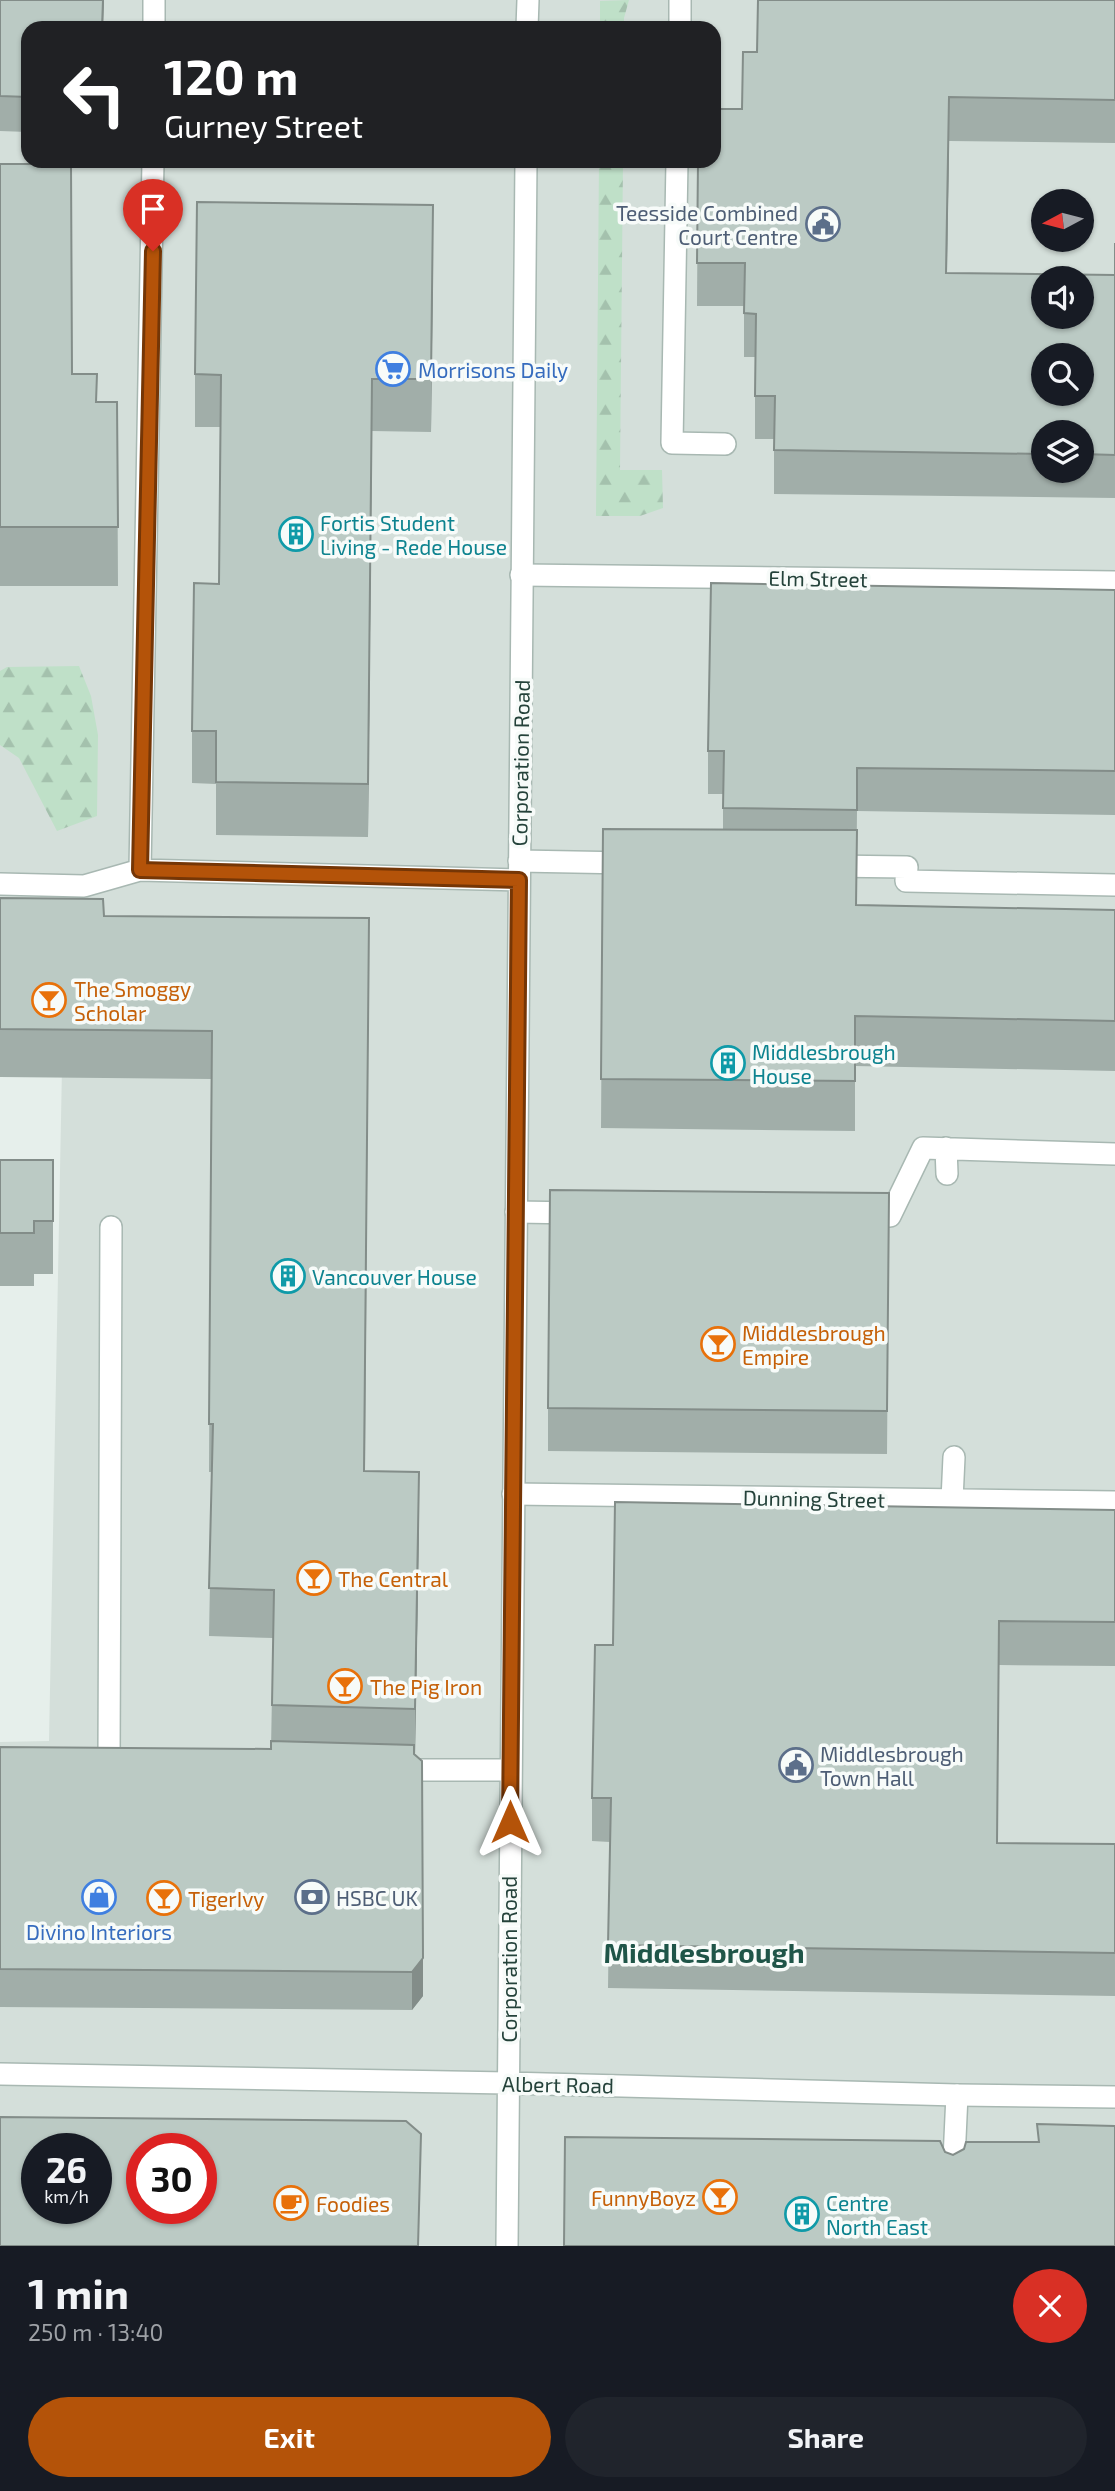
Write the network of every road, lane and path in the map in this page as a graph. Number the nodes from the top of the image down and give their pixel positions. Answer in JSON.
{"nodes":[{"id":1,"x":154,"y":0,"type":"edge"},
{"id":2,"x":528,"y":0,"type":"edge"},
{"id":3,"x":680,"y":0,"type":"edge"},
{"id":4,"x":154,"y":21,"type":"edge"},
{"id":5,"x":527,"y":21,"type":"edge"},
{"id":6,"x":680,"y":21,"type":"edge"},
{"id":7,"x":153,"y":168,"type":"edge"},
{"id":8,"x":526,"y":168,"type":"edge"},
{"id":9,"x":677,"y":168,"type":"edge"},
{"id":10,"x":725,"y":444,"type":"dead end"},
{"id":11,"x":522,"y":575,"type":"junction"},
{"id":12,"x":1115,"y":582,"type":"edge"},
{"id":13,"x":651,"y":863,"type":"edge"},
{"id":14,"x":813,"y":866,"type":"edge"},
{"id":15,"x":140,"y":870,"type":"junction"},
{"id":16,"x":519,"y":870,"type":"junction"},
{"id":17,"x":0,"y":884,"type":"edge"},
{"id":18,"x":1115,"y":886,"type":"edge"},
{"id":19,"x":946,"y":1149,"type":"junction"},
{"id":20,"x":1115,"y":1154,"type":"edge"},
{"id":21,"x":947,"y":1174,"type":"dead end"},
{"id":22,"x":516,"y":1212,"type":"junction"},
{"id":23,"x":599,"y":1213,"type":"edge"},
{"id":24,"x":848,"y":1216,"type":"edge"},
{"id":25,"x":111,"y":1227,"type":"dead end"},
{"id":26,"x":954,"y":1457,"type":"dead end"},
{"id":27,"x":513,"y":1494,"type":"junction"},
{"id":28,"x":952,"y":1500,"type":"junction"},
{"id":29,"x":1115,"y":1502,"type":"edge"},
{"id":30,"x":109,"y":1762,"type":"edge"},
{"id":31,"x":373,"y":1769,"type":"edge"},
{"id":32,"x":510,"y":1770,"type":"junction"},
{"id":33,"x":0,"y":2074,"type":"edge"},
{"id":34,"x":507,"y":2083,"type":"junction"},
{"id":35,"x":957,"y":2095,"type":"junction"},
{"id":36,"x":1115,"y":2097,"type":"edge"},
{"id":37,"x":953,"y":2181,"type":"edge"},
{"id":38,"x":507,"y":2246,"type":"edge"}],
"edges":[{"from":1,"to":4,"type":"street"},
{"from":2,"to":5,"type":"street"},
{"from":3,"to":6,"type":"street"},
{"from":7,"to":15,"type":"street"},
{"from":8,"to":11,"type":"street","name":"Corporation Road"},
{"from":9,"to":10,"type":"street"},
{"from":11,"to":12,"type":"street","name":"Elm Street"},
{"from":11,"to":16,"type":"street","name":"Corporation Road"},
{"from":13,"to":16,"type":"street"},
{"from":14,"to":18,"type":"street"},
{"from":15,"to":16,"type":"street"},
{"from":15,"to":17,"type":"street"},
{"from":16,"to":22,"type":"street","name":"Corporation Road"},
{"from":19,"to":20,"type":"street"},
{"from":19,"to":21,"type":"street"},
{"from":19,"to":24,"type":"street"},
{"from":22,"to":23,"type":"street"},
{"from":22,"to":27,"type":"street","name":"Corporation Road"},
{"from":25,"to":30,"type":"street"},
{"from":26,"to":28,"type":"street"},
{"from":27,"to":28,"type":"street","name":"Dunning Street"},
{"from":27,"to":32,"type":"street","name":"Corporation Road"},
{"from":28,"to":29,"type":"street","name":"Dunning Street"},
{"from":31,"to":32,"type":"street"},
{"from":32,"to":34,"type":"street","name":"Corporation Road"},
{"from":33,"to":34,"type":"street","name":"Albert Road"},
{"from":34,"to":35,"type":"street","name":"Albert Road"},
{"from":34,"to":38,"type":"street","name":"Corporation Road"},
{"from":35,"to":36,"type":"street","name":"Albert Road"},
{"from":35,"to":37,"type":"street"}]}
